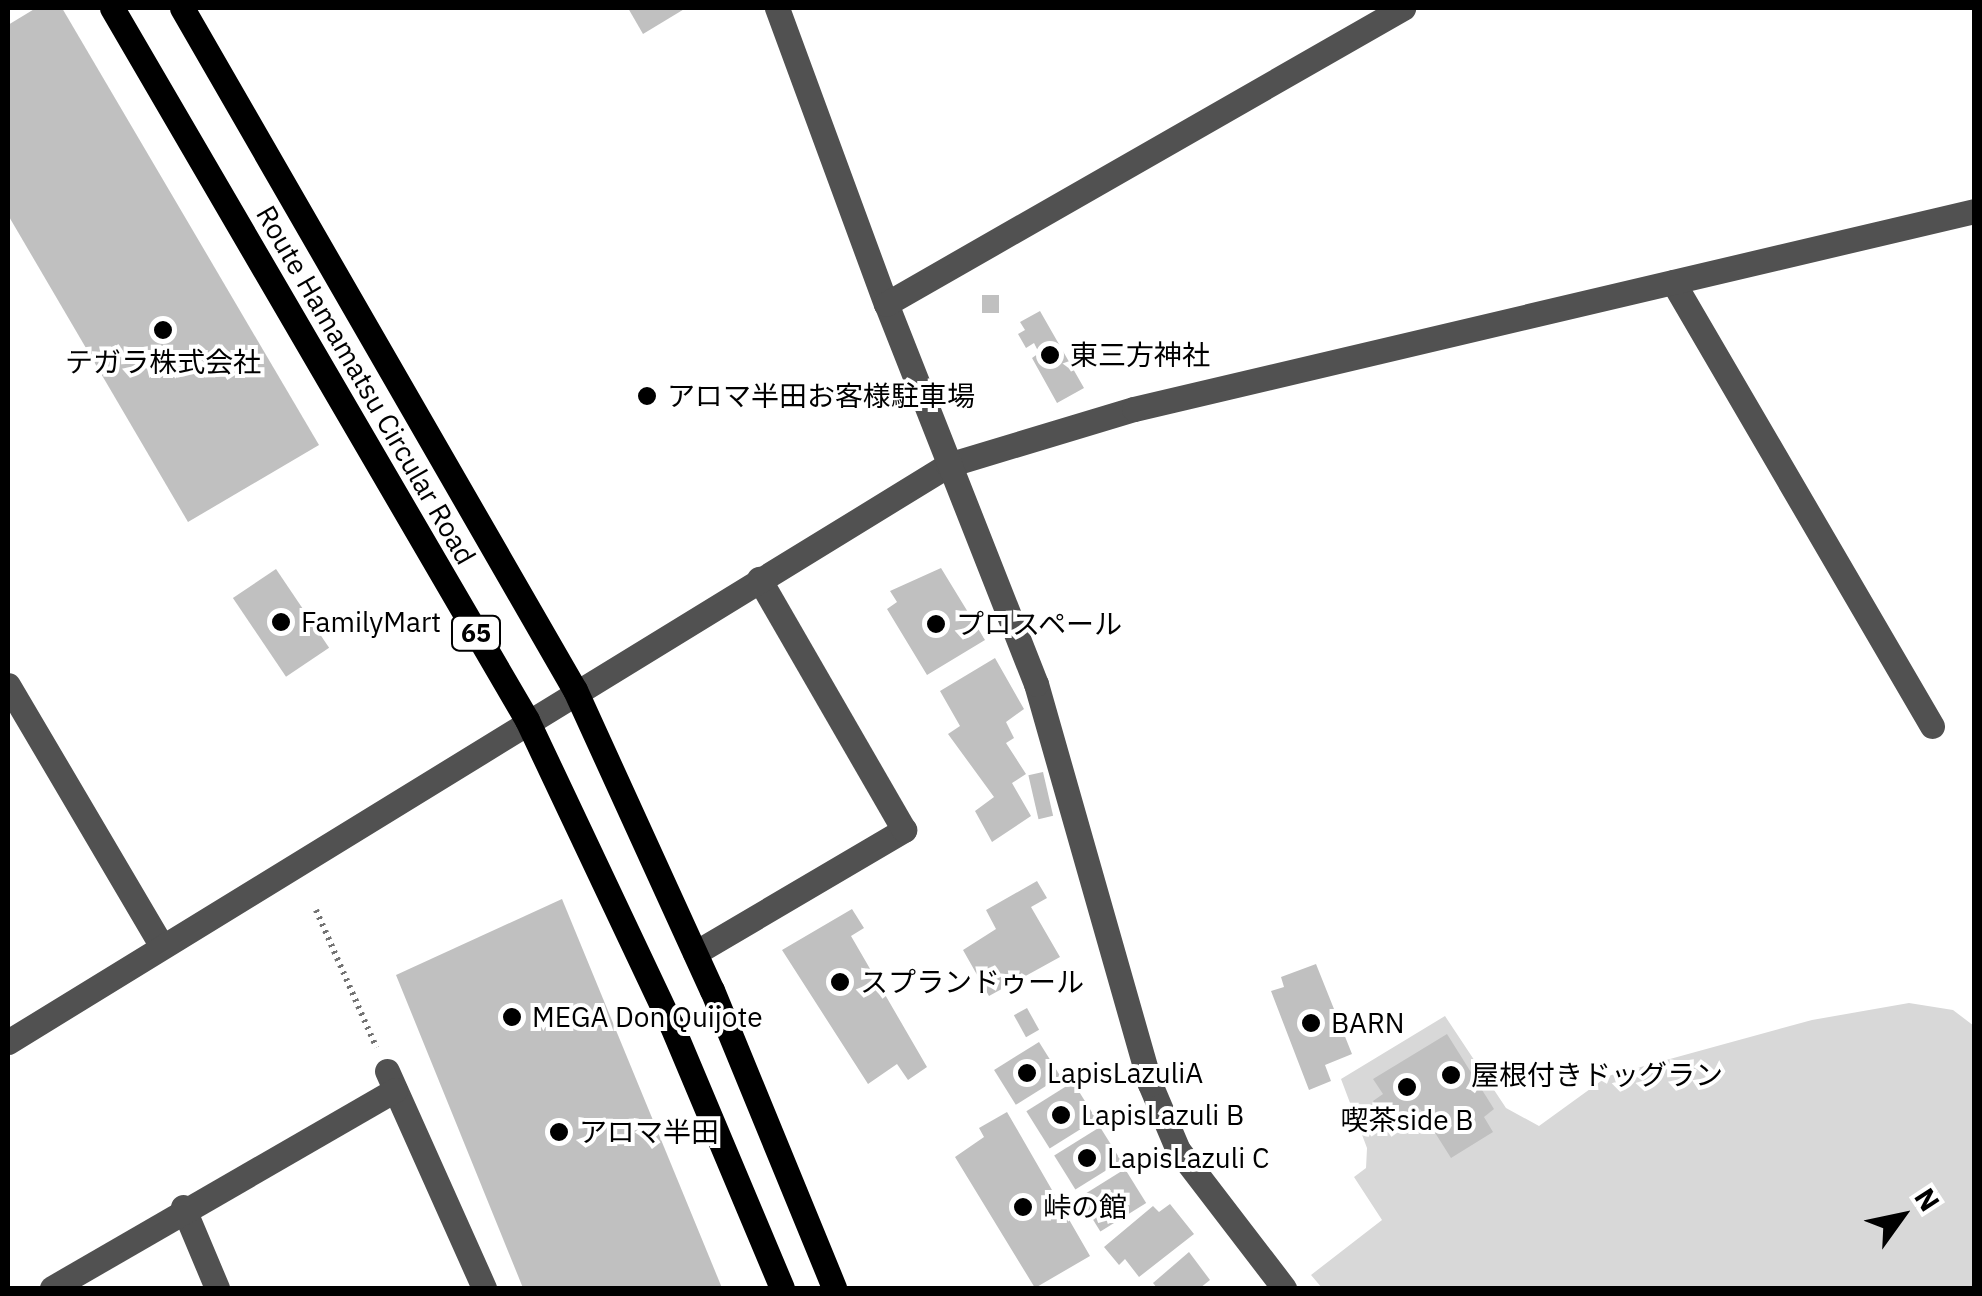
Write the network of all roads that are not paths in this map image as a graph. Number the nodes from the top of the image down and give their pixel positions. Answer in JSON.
{"nodes":[{"id":1,"x":112,"y":8,"type":"edge"},
{"id":2,"x":182,"y":8,"type":"edge"},
{"id":3,"x":777,"y":8,"type":"edge"},
{"id":4,"x":1402,"y":8,"type":"edge"},
{"id":5,"x":1974,"y":211,"type":"edge"},
{"id":6,"x":1673,"y":282,"type":"junction"},
{"id":7,"x":886,"y":304,"type":"junction"},
{"id":8,"x":948,"y":464,"type":"junction"},
{"id":9,"x":759,"y":578,"type":"junction"},
{"id":10,"x":8,"y":685,"type":"edge"},
{"id":11,"x":575,"y":690,"type":"junction"},
{"id":12,"x":527,"y":720,"type":"junction"},
{"id":13,"x":1932,"y":726,"type":"dead end"},
{"id":14,"x":162,"y":946,"type":"junction"},
{"id":15,"x":695,"y":953,"type":"junction"},
{"id":16,"x":8,"y":1042,"type":"edge"},
{"id":17,"x":183,"y":1207,"type":"junction"},
{"id":18,"x":52,"y":1288,"type":"edge"},
{"id":19,"x":217,"y":1288,"type":"edge"},
{"id":20,"x":484,"y":1288,"type":"edge"},
{"id":21,"x":782,"y":1288,"type":"edge"},
{"id":22,"x":834,"y":1288,"type":"edge"},
{"id":23,"x":1284,"y":1288,"type":"edge"}],
"edges":[{"from":1,"to":12,"type":"main road","name":"Route Hamamatsu Circular Road","number":"65"},
{"from":2,"to":11,"type":"main road","name":"Route Hamamatsu Circular Road","number":"65"},
{"from":3,"to":7,"type":"street"},
{"from":4,"to":7,"type":"street"},
{"from":5,"to":6,"type":"street"},
{"from":6,"to":8,"type":"street"},
{"from":6,"to":13,"type":"street"},
{"from":7,"to":8,"type":"street"},
{"from":8,"to":9,"type":"street"},
{"from":8,"to":23,"type":"street"},
{"from":9,"to":11,"type":"street"},
{"from":9,"to":15,"type":"street"},
{"from":10,"to":14,"type":"street"},
{"from":11,"to":12,"type":"street"},
{"from":11,"to":15,"type":"main road","name":"Route Hamamatsu Circular Road","number":"65"},
{"from":12,"to":14,"type":"street"},
{"from":12,"to":21,"type":"main road","name":"Route Hamamatsu Circular Road","number":"65"},
{"from":14,"to":16,"type":"street"},
{"from":15,"to":22,"type":"main road","name":"Route Hamamatsu Circular Road","number":"65"},
{"from":17,"to":18,"type":"street"},
{"from":17,"to":19,"type":"street"},
{"from":17,"to":20,"type":"street"}]}
